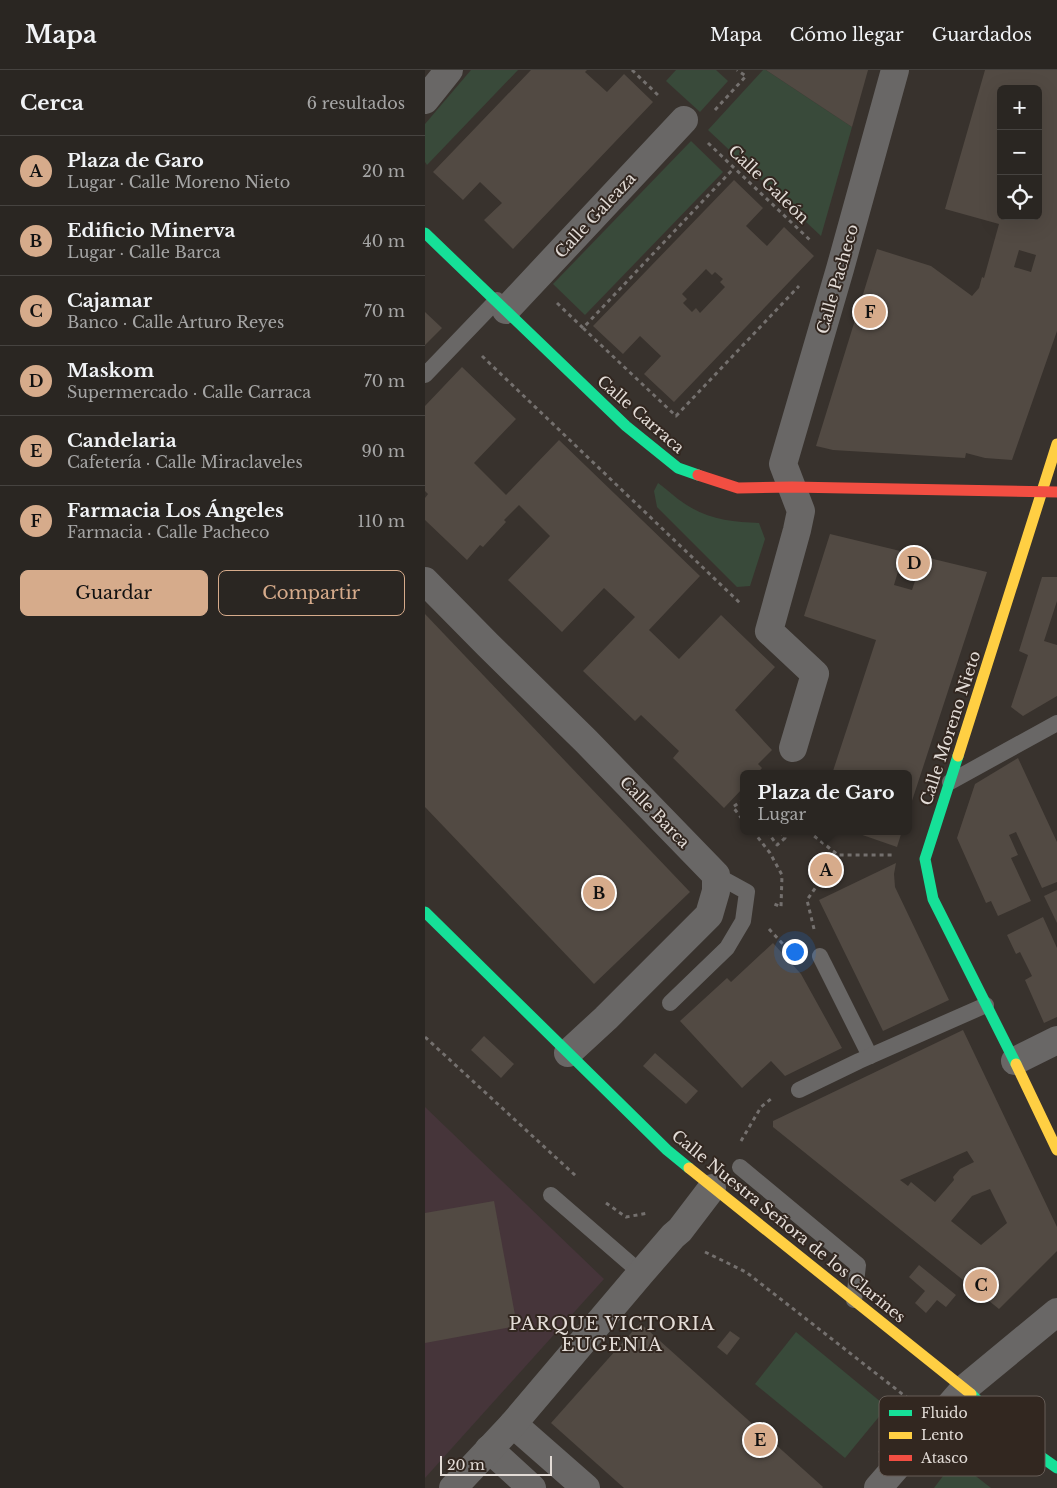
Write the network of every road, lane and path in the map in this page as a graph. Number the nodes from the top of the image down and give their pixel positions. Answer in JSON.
{"nodes":[{"id":1,"x":449,"y":70,"type":"edge"},
{"id":2,"x":737,"y":70,"type":"edge"},
{"id":3,"x":895,"y":70,"type":"edge"},
{"id":4,"x":425,"y":100,"type":"edge"},
{"id":5,"x":715,"y":111,"type":"dead end"},
{"id":6,"x":684,"y":120,"type":"dead end"},
{"id":7,"x":706,"y":141,"type":"dead end"},
{"id":8,"x":735,"y":168,"type":"junction"},
{"id":9,"x":425,"y":234,"type":"edge"},
{"id":10,"x":813,"y":243,"type":"dead end"},
{"id":11,"x":803,"y":282,"type":"dead end"},
{"id":12,"x":501,"y":305,"type":"junction"},
{"id":13,"x":567,"y":313,"type":"dead end"},
{"id":14,"x":583,"y":328,"type":"junction"},
{"id":15,"x":462,"y":337,"type":"junction"},
{"id":16,"x":425,"y":374,"type":"edge"},
{"id":17,"x":1057,"y":444,"type":"edge"},
{"id":18,"x":792,"y":487,"type":"junction"},
{"id":19,"x":1042,"y":492,"type":"junction"},
{"id":20,"x":1057,"y":492,"type":"edge"},
{"id":21,"x":425,"y":581,"type":"edge"},
{"id":22,"x":769,"y":631,"type":"junction"},
{"id":23,"x":1057,"y":723,"type":"edge"},
{"id":24,"x":793,"y":748,"type":"dead end"},
{"id":25,"x":950,"y":782,"type":"junction"},
{"id":26,"x":740,"y":802,"type":"edge"},
{"id":27,"x":740,"y":816,"type":"edge"},
{"id":28,"x":756,"y":835,"type":"edge"},
{"id":29,"x":770,"y":835,"type":"edge"},
{"id":30,"x":783,"y":835,"type":"edge"},
{"id":31,"x":813,"y":835,"type":"edge"},
{"id":32,"x":838,"y":855,"type":"junction"},
{"id":33,"x":925,"y":859,"type":"junction"},
{"id":34,"x":716,"y":875,"type":"junction"},
{"id":35,"x":765,"y":900,"type":"dead end"},
{"id":36,"x":425,"y":912,"type":"edge"},
{"id":37,"x":820,"y":956,"type":"joint"},
{"id":38,"x":670,"y":1003,"type":"dead end"},
{"id":39,"x":986,"y":1005,"type":"junction"},
{"id":40,"x":425,"y":1036,"type":"edge"},
{"id":41,"x":1057,"y":1040,"type":"edge"},
{"id":42,"x":568,"y":1053,"type":"junction"},
{"id":43,"x":870,"y":1056,"type":"junction"},
{"id":44,"x":1015,"y":1061,"type":"junction"},
{"id":45,"x":799,"y":1090,"type":"dead end"},
{"id":46,"x":1057,"y":1150,"type":"edge"},
{"id":47,"x":740,"y":1166,"type":"dead end"},
{"id":48,"x":577,"y":1177,"type":"dead end"},
{"id":49,"x":712,"y":1188,"type":"junction"},
{"id":50,"x":551,"y":1195,"type":"dead end"},
{"id":51,"x":605,"y":1202,"type":"dead end"},
{"id":52,"x":680,"y":1230,"type":"junction"},
{"id":53,"x":641,"y":1272,"type":"junction"},
{"id":54,"x":853,"y":1300,"type":"junction"},
{"id":55,"x":1057,"y":1312,"type":"edge"},
{"id":56,"x":965,"y":1388,"type":"junction"},
{"id":57,"x":906,"y":1396,"type":"edge"},
{"id":58,"x":958,"y":1396,"type":"edge"},
{"id":59,"x":973,"y":1396,"type":"edge"},
{"id":60,"x":513,"y":1424,"type":"junction"},
{"id":61,"x":489,"y":1449,"type":"junction"},
{"id":62,"x":1045,"y":1460,"type":"edge"},
{"id":63,"x":1057,"y":1468,"type":"edge"},
{"id":64,"x":888,"y":1476,"type":"edge"},
{"id":65,"x":453,"y":1488,"type":"edge"},
{"id":66,"x":532,"y":1488,"type":"edge"},
{"id":67,"x":586,"y":1488,"type":"edge"},
{"id":68,"x":878,"y":1488,"type":"edge"}],
"edges":[{"from":1,"to":4,"type":"street"},
{"from":2,"to":5,"type":"path"},
{"from":3,"to":18,"type":"street","name":"Calle Pacheco"},
{"from":6,"to":12,"type":"street","name":"Calle Galeaza"},
{"from":7,"to":8,"type":"path","name":"Calle Galeón"},
{"from":8,"to":10,"type":"path","name":"Calle Galeón"},
{"from":8,"to":14,"type":"path"},
{"from":9,"to":12,"type":"street","name":"Calle Carraca"},
{"from":11,"to":14,"type":"path"},
{"from":12,"to":15,"type":"lane"},
{"from":12,"to":18,"type":"street","name":"Calle Carraca"},
{"from":13,"to":14,"type":"path"},
{"from":15,"to":16,"type":"lane"},
{"from":15,"to":22,"type":"path"},
{"from":17,"to":19,"type":"street","name":"Calle Moreno Nieto"},
{"from":18,"to":19,"type":"street","name":"Calle Carraca"},
{"from":18,"to":22,"type":"street","name":"Calle Pacheco"},
{"from":19,"to":20,"type":"street","name":"Calle Carraca"},
{"from":19,"to":25,"type":"street","name":"Calle Moreno Nieto"},
{"from":21,"to":34,"type":"street","name":"Calle Barca"},
{"from":22,"to":24,"type":"street"},
{"from":23,"to":25,"type":"lane"},
{"from":25,"to":33,"type":"street","name":"Calle Moreno Nieto"},
{"from":26,"to":27,"type":"path"},
{"from":28,"to":35,"type":"path"},
{"from":29,"to":30,"type":"path"},
{"from":31,"to":32,"type":"path"},
{"from":32,"to":33,"type":"path"},
{"from":32,"to":37,"type":"path"},
{"from":33,"to":39,"type":"street","name":"Calle Moreno Nieto"},
{"from":34,"to":38,"type":"lane"},
{"from":34,"to":42,"type":"street"},
{"from":36,"to":42,"type":"street","name":"Calle Nuestra Señora de los Clarines"},
{"from":37,"to":43,"type":"lane"},
{"from":39,"to":43,"type":"lane"},
{"from":39,"to":44,"type":"street","name":"Calle Moreno Nieto"},
{"from":40,"to":48,"type":"path"},
{"from":41,"to":44,"type":"street"},
{"from":42,"to":49,"type":"street","name":"Calle Nuestra Señora de los Clarines"},
{"from":43,"to":45,"type":"lane"},
{"from":44,"to":46,"type":"street","name":"Calle Moreno Nieto"},
{"from":47,"to":54,"type":"lane"},
{"from":49,"to":52,"type":"street"},
{"from":49,"to":54,"type":"street","name":"Calle Nuestra Señora de los Clarines"},
{"from":50,"to":53,"type":"lane"},
{"from":51,"to":52,"type":"path"},
{"from":52,"to":53,"type":"street"},
{"from":52,"to":57,"type":"path"},
{"from":53,"to":60,"type":"street"},
{"from":54,"to":56,"type":"street","name":"Calle Nuestra Señora de los Clarines"},
{"from":55,"to":56,"type":"street"},
{"from":56,"to":58,"type":"street"},
{"from":56,"to":59,"type":"street","name":"Calle Nuestra Señora de los Clarines"},
{"from":60,"to":61,"type":"street"},
{"from":60,"to":67,"type":"street"},
{"from":61,"to":65,"type":"street"},
{"from":61,"to":66,"type":"street"},
{"from":62,"to":63,"type":"street","name":"Calle Nuestra Señora de los Clarines"},
{"from":64,"to":68,"type":"street"}]}
